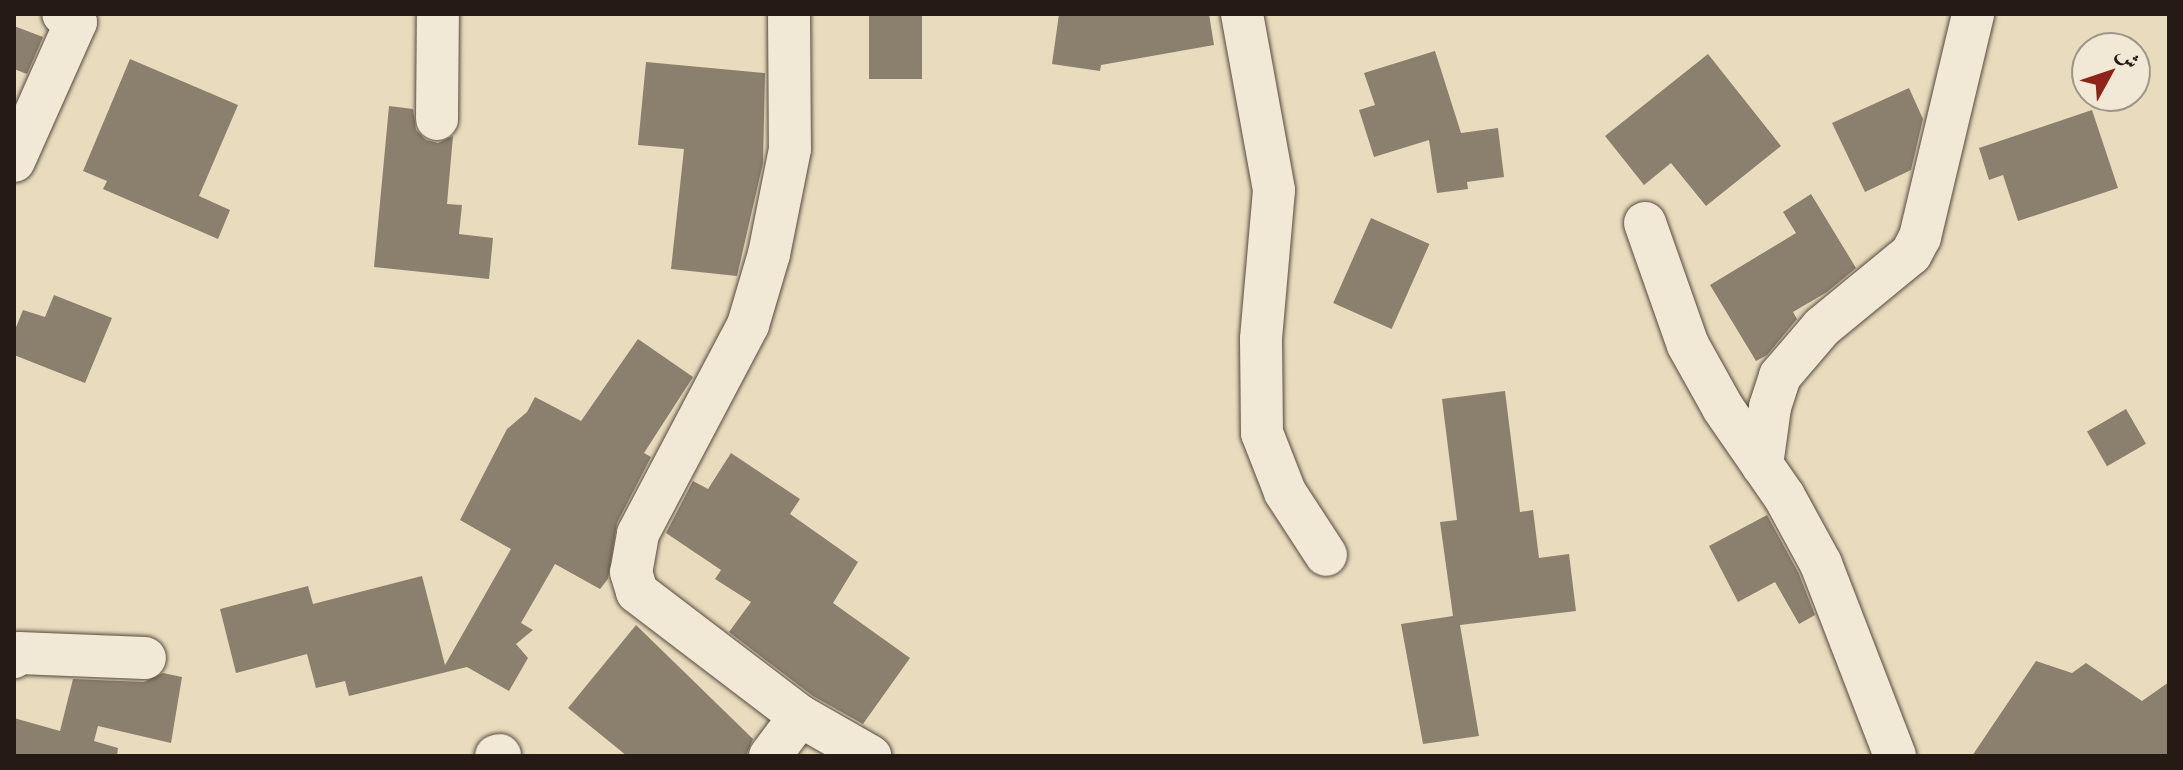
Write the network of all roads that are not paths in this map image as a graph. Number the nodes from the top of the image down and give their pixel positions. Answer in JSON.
{"nodes":[{"id":1,"x":63,"y":14,"type":"edge"},
{"id":2,"x":438,"y":14,"type":"edge"},
{"id":3,"x":789,"y":14,"type":"edge"},
{"id":4,"x":1242,"y":14,"type":"edge"},
{"id":5,"x":1973,"y":14,"type":"edge"},
{"id":6,"x":437,"y":119,"type":"dead end"},
{"id":7,"x":14,"y":161,"type":"edge"},
{"id":8,"x":1645,"y":223,"type":"dead end"},
{"id":9,"x":1762,"y":465,"type":"junction"},
{"id":10,"x":1326,"y":555,"type":"dead end"},
{"id":11,"x":14,"y":657,"type":"edge"},
{"id":12,"x":145,"y":658,"type":"dead end"},
{"id":13,"x":800,"y":716,"type":"junction"},
{"id":14,"x":770,"y":756,"type":"edge"},
{"id":15,"x":870,"y":756,"type":"edge"},
{"id":16,"x":1895,"y":756,"type":"edge"}],
"edges":[{"from":1,"to":7,"type":"street"},
{"from":2,"to":6,"type":"street"},
{"from":3,"to":13,"type":"street"},
{"from":4,"to":10,"type":"street"},
{"from":5,"to":9,"type":"street"},
{"from":8,"to":9,"type":"street"},
{"from":9,"to":16,"type":"street"},
{"from":11,"to":12,"type":"street"},
{"from":13,"to":14,"type":"street"},
{"from":13,"to":15,"type":"street"}]}
